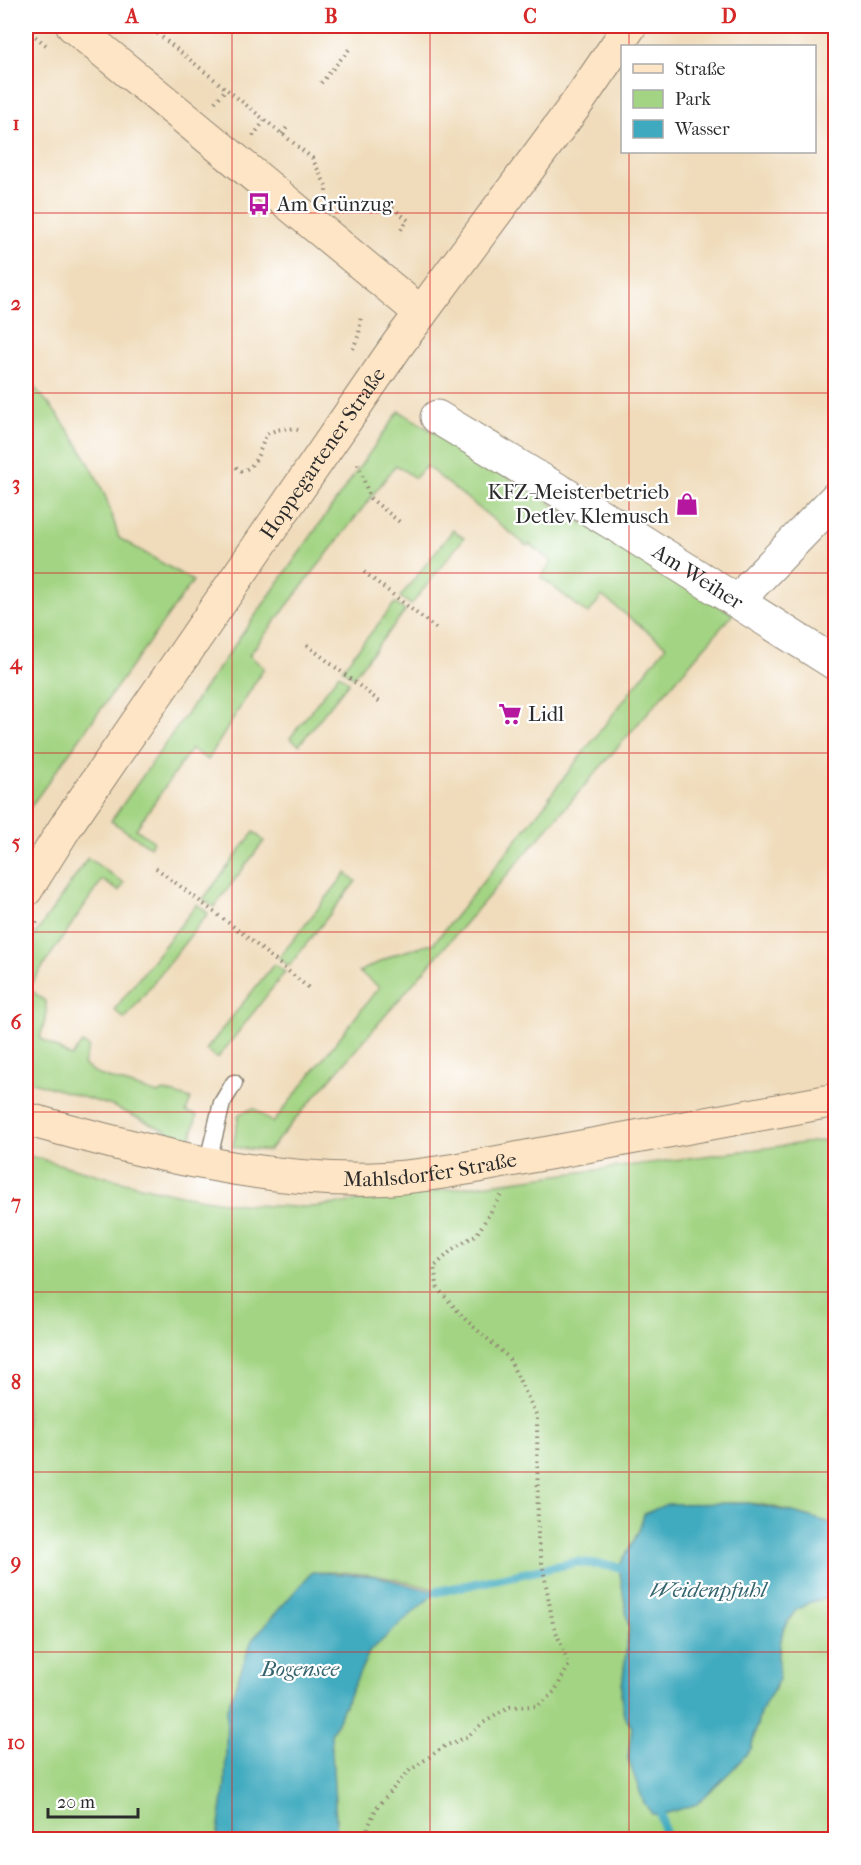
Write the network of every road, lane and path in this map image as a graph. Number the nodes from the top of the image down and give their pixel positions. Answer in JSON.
{"nodes":[{"id":1,"x":73,"y":26,"type":"edge"},
{"id":2,"x":148,"y":26,"type":"edge"},
{"id":3,"x":630,"y":26,"type":"edge"},
{"id":4,"x":351,"y":47,"type":"dead end"},
{"id":5,"x":321,"y":83,"type":"dead end"},
{"id":6,"x":288,"y":126,"type":"dead end"},
{"id":7,"x":282,"y":134,"type":"junction"},
{"id":8,"x":312,"y":158,"type":"dead end"},
{"id":9,"x":387,"y":204,"type":"dead end"},
{"id":10,"x":400,"y":231,"type":"dead end"},
{"id":11,"x":421,"y":313,"type":"junction"},
{"id":12,"x":437,"y":417,"type":"dead end"},
{"id":13,"x":301,"y":432,"type":"dead end"},
{"id":14,"x":358,"y":464,"type":"dead end"},
{"id":15,"x":236,"y":467,"type":"dead end"},
{"id":16,"x":836,"y":498,"type":"edge"},
{"id":17,"x":402,"y":524,"type":"dead end"},
{"id":18,"x":364,"y":572,"type":"dead end"},
{"id":19,"x":741,"y":603,"type":"junction"},
{"id":20,"x":438,"y":630,"type":"dead end"},
{"id":21,"x":307,"y":645,"type":"dead end"},
{"id":22,"x":836,"y":664,"type":"edge"},
{"id":23,"x":380,"y":702,"type":"dead end"},
{"id":24,"x":156,"y":868,"type":"dead end"},
{"id":25,"x":26,"y":890,"type":"edge"},
{"id":26,"x":310,"y":989,"type":"dead end"},
{"id":27,"x":234,"y":1083,"type":"dead end"},
{"id":28,"x":836,"y":1100,"type":"edge"},
{"id":29,"x":26,"y":1119,"type":"edge"},
{"id":30,"x":207,"y":1165,"type":"junction"},
{"id":31,"x":504,"y":1190,"type":"dead end"},
{"id":32,"x":363,"y":1839,"type":"edge"}],
"edges":[{"from":1,"to":11,"type":"main road"},
{"from":2,"to":7,"type":"path"},
{"from":3,"to":11,"type":"main road","name":"Hoppegartener Straße"},
{"from":4,"to":5,"type":"path"},
{"from":6,"to":7,"type":"path"},
{"from":7,"to":8,"type":"path"},
{"from":9,"to":10,"type":"path"},
{"from":11,"to":25,"type":"main road","name":"Hoppegartener Straße"},
{"from":12,"to":19,"type":"street","name":"Am Weiher"},
{"from":13,"to":15,"type":"path"},
{"from":14,"to":17,"type":"path"},
{"from":16,"to":19,"type":"street"},
{"from":18,"to":20,"type":"path"},
{"from":19,"to":22,"type":"street","name":"Am Weiher"},
{"from":21,"to":23,"type":"path"},
{"from":24,"to":26,"type":"path"},
{"from":27,"to":30,"type":"lane"},
{"from":28,"to":30,"type":"main road","name":"Mahlsdorfer Straße"},
{"from":29,"to":30,"type":"main road","name":"Mahlsdorfer Straße"},
{"from":31,"to":32,"type":"path"}]}
